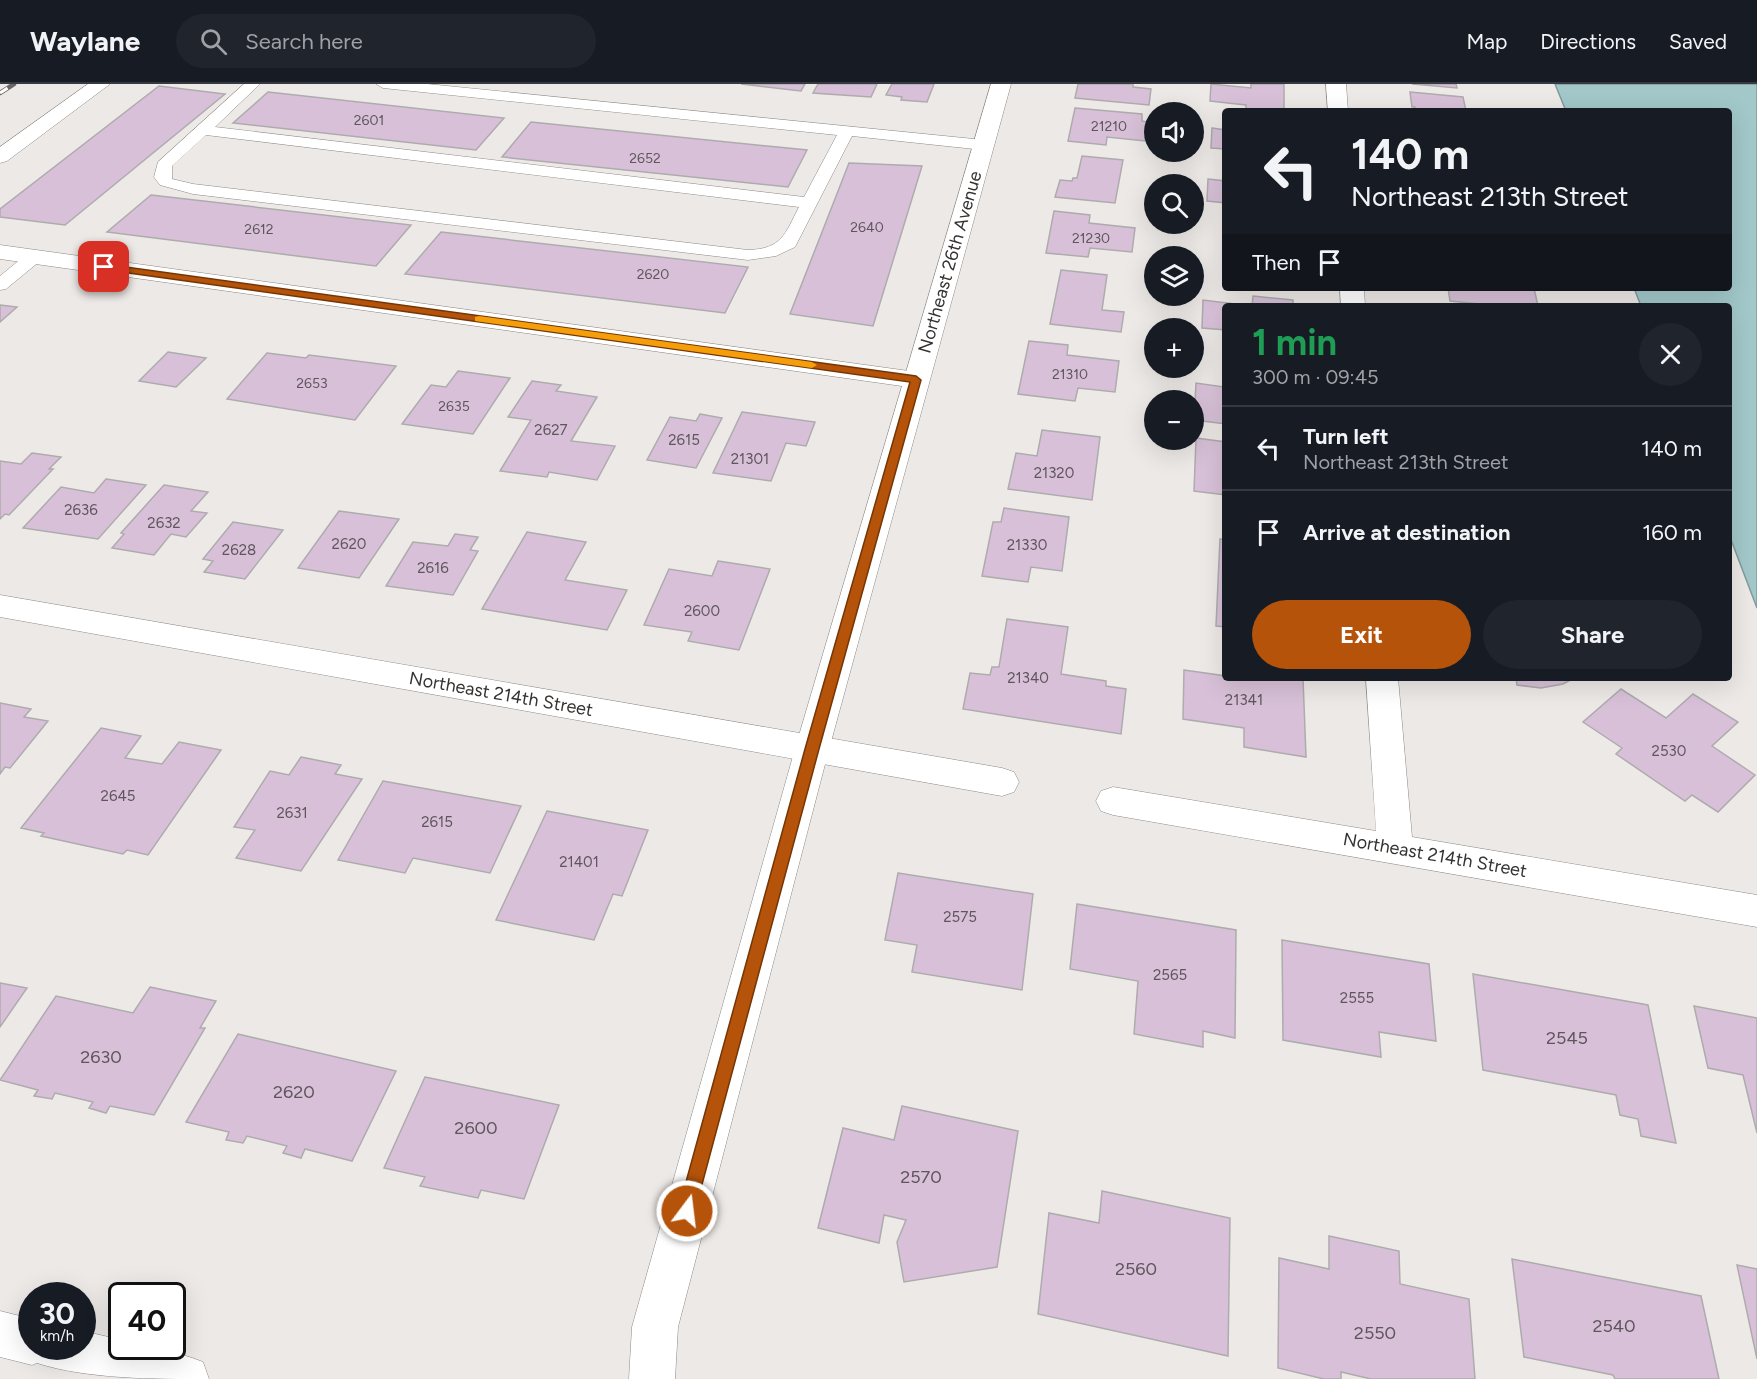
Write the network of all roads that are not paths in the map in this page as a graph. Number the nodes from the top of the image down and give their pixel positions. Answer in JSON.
{"nodes":[{"id":1,"x":100,"y":84,"type":"edge"},
{"id":2,"x":254,"y":84,"type":"edge"},
{"id":3,"x":382,"y":84,"type":"edge"},
{"id":4,"x":1001,"y":84,"type":"edge"},
{"id":5,"x":1336,"y":84,"type":"edge"},
{"id":6,"x":1338,"y":108,"type":"edge"},
{"id":7,"x":203,"y":130,"type":"junction"},
{"id":8,"x":847,"y":131,"type":"junction"},
{"id":9,"x":984,"y":145,"type":"junction"},
{"id":10,"x":0,"y":157,"type":"edge"},
{"id":11,"x":810,"y":203,"type":"junction"},
{"id":12,"x":0,"y":252,"type":"edge"},
{"id":13,"x":34,"y":257,"type":"junction"},
{"id":14,"x":0,"y":285,"type":"edge"},
{"id":15,"x":916,"y":380,"type":"junction"},
{"id":16,"x":0,"y":606,"type":"edge"},
{"id":17,"x":1382,"y":681,"type":"edge"},
{"id":18,"x":812,"y":749,"type":"junction"},
{"id":19,"x":1002,"y":782,"type":"dead end"},
{"id":20,"x":1113,"y":801,"type":"dead end"},
{"id":21,"x":1395,"y":848,"type":"junction"},
{"id":22,"x":1757,"y":911,"type":"edge"},
{"id":23,"x":0,"y":1334,"type":"edge"},
{"id":24,"x":18,"y":1338,"type":"edge"},
{"id":25,"x":96,"y":1357,"type":"edge"},
{"id":26,"x":186,"y":1379,"type":"edge"},
{"id":27,"x":652,"y":1379,"type":"edge"}],
"edges":[{"from":1,"to":10,"type":"street"},
{"from":2,"to":7,"type":"lane"},
{"from":3,"to":8,"type":"lane"},
{"from":4,"to":9,"type":"street","name":"Northeast 26th Avenue"},
{"from":5,"to":6,"type":"street"},
{"from":7,"to":11,"type":"lane"},
{"from":7,"to":11,"type":"lane"},
{"from":8,"to":9,"type":"lane"},
{"from":8,"to":11,"type":"lane"},
{"from":9,"to":15,"type":"street","name":"Northeast 26th Avenue"},
{"from":12,"to":13,"type":"street"},
{"from":13,"to":14,"type":"lane"},
{"from":13,"to":15,"type":"street"},
{"from":15,"to":18,"type":"street","name":"Northeast 26th Avenue"},
{"from":16,"to":18,"type":"street","name":"Northeast 214th Street"},
{"from":17,"to":21,"type":"street"},
{"from":18,"to":19,"type":"street","name":"Northeast 214th Street"},
{"from":18,"to":27,"type":"street","name":"Northeast 26th Avenue"},
{"from":20,"to":21,"type":"street","name":"Northeast 214th Street"},
{"from":21,"to":22,"type":"street","name":"Northeast 214th Street"},
{"from":23,"to":24,"type":"street"},
{"from":25,"to":26,"type":"street"}]}
